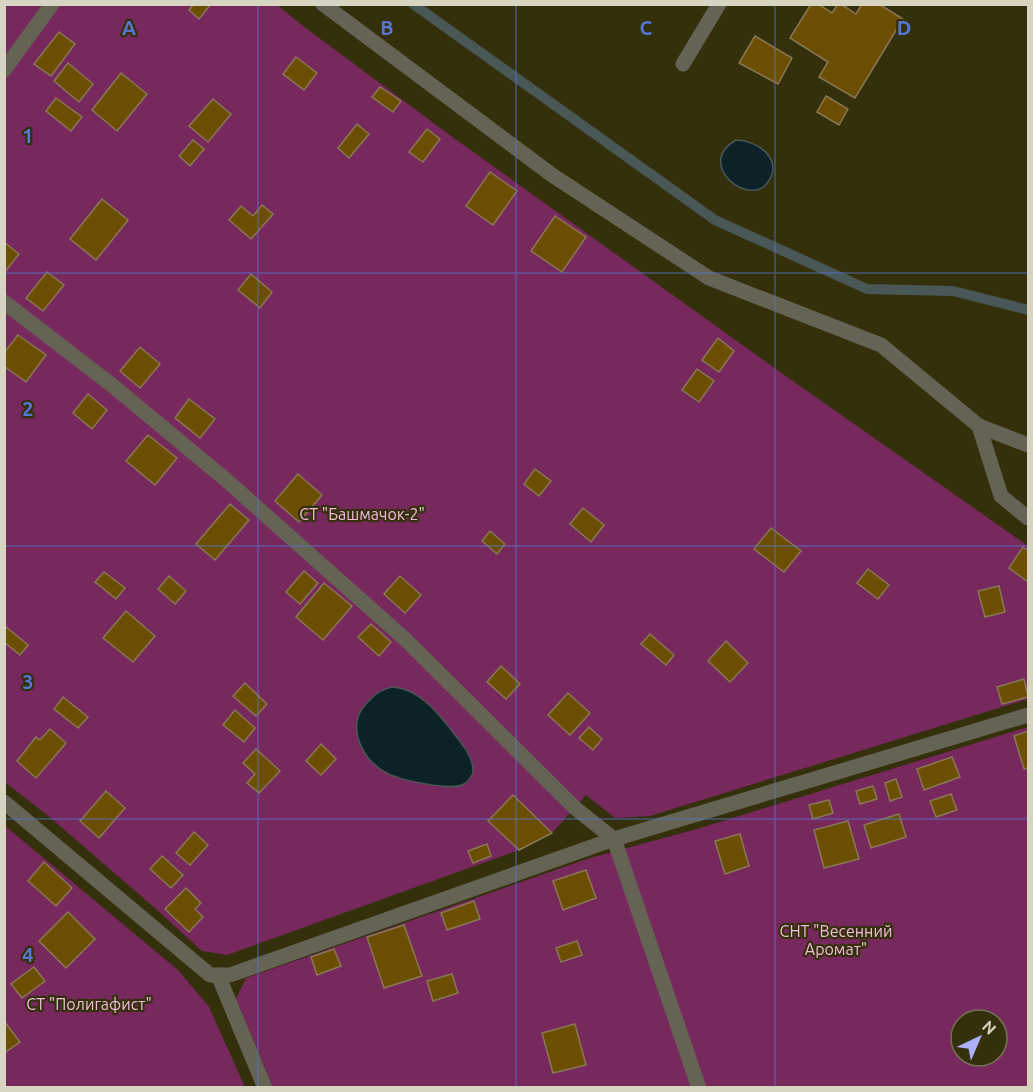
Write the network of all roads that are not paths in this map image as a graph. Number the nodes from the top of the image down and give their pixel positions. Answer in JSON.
{"nodes":[{"id":1,"x":52,"y":4,"type":"edge"},
{"id":2,"x":323,"y":4,"type":"edge"},
{"id":3,"x":719,"y":4,"type":"edge"},
{"id":4,"x":683,"y":64,"type":"dead end"},
{"id":5,"x":4,"y":70,"type":"edge"},
{"id":6,"x":4,"y":302,"type":"edge"},
{"id":7,"x":978,"y":426,"type":"junction"},
{"id":8,"x":1029,"y":445,"type":"edge"},
{"id":9,"x":1029,"y":518,"type":"edge"},
{"id":10,"x":1029,"y":715,"type":"edge"},
{"id":11,"x":4,"y":802,"type":"edge"},
{"id":12,"x":614,"y":839,"type":"junction"},
{"id":13,"x":218,"y":975,"type":"junction"},
{"id":14,"x":265,"y":1088,"type":"edge"},
{"id":15,"x":699,"y":1088,"type":"edge"}],
"edges":[{"from":1,"to":5,"type":"street"},
{"from":2,"to":7,"type":"street"},
{"from":3,"to":4,"type":"street"},
{"from":6,"to":12,"type":"street"},
{"from":7,"to":8,"type":"street"},
{"from":7,"to":9,"type":"street"},
{"from":10,"to":12,"type":"street"},
{"from":11,"to":13,"type":"street"},
{"from":12,"to":13,"type":"street"},
{"from":12,"to":15,"type":"street"},
{"from":13,"to":14,"type":"street"}]}
